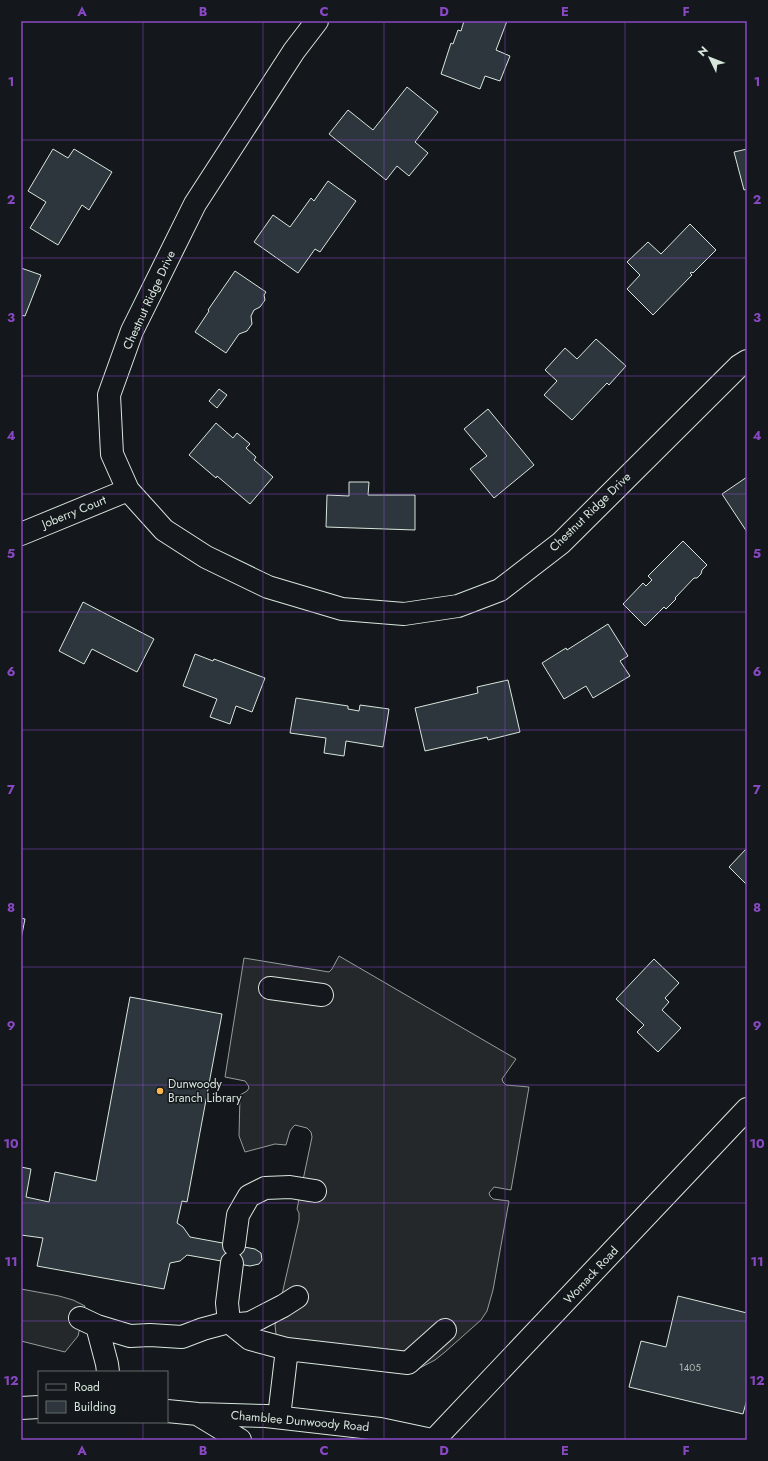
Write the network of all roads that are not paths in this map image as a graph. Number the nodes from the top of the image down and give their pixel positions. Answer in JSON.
{"nodes":[{"id":1,"x":316,"y":21,"type":"edge"},
{"id":2,"x":747,"y":360,"type":"edge"},
{"id":3,"x":128,"y":490,"type":"junction"},
{"id":4,"x":21,"y":534,"type":"edge"},
{"id":5,"x":270,"y":988,"type":"dead end"},
{"id":6,"x":322,"y":995,"type":"dead end"},
{"id":7,"x":747,"y":1109,"type":"edge"},
{"id":8,"x":316,"y":1191,"type":"dead end"},
{"id":9,"x":296,"y":1297,"type":"dead end"},
{"id":10,"x":230,"y":1322,"type":"junction"},
{"id":11,"x":444,"y":1330,"type":"dead end"},
{"id":12,"x":287,"y":1349,"type":"junction"},
{"id":13,"x":108,"y":1371,"type":"edge"},
{"id":14,"x":38,"y":1407,"type":"edge"},
{"id":15,"x":21,"y":1408,"type":"edge"},
{"id":16,"x":168,"y":1411,"type":"edge"},
{"id":17,"x":198,"y":1414,"type":"junction"},
{"id":18,"x":279,"y":1417,"type":"junction"},
{"id":19,"x":240,"y":1440,"type":"edge"},
{"id":20,"x":433,"y":1440,"type":"edge"}],
"edges":[{"from":1,"to":3,"type":"street","name":"Chestnut Ridge Drive"},
{"from":2,"to":3,"type":"street","name":"Chestnut Ridge Drive"},
{"from":3,"to":4,"type":"street","name":"Joberry Court"},
{"from":5,"to":6,"type":"street"},
{"from":7,"to":20,"type":"street","name":"Womack Road"},
{"from":8,"to":10,"type":"street"},
{"from":9,"to":10,"type":"street"},
{"from":10,"to":12,"type":"street"},
{"from":10,"to":13,"type":"street"},
{"from":11,"to":12,"type":"street"},
{"from":12,"to":18,"type":"street"},
{"from":14,"to":15,"type":"street"},
{"from":16,"to":17,"type":"street","name":"Chamblee Dunwoody Road"},
{"from":17,"to":18,"type":"street","name":"Chamblee Dunwoody Road"},
{"from":17,"to":19,"type":"street"},
{"from":18,"to":20,"type":"street","name":"Chamblee Dunwoody Road"}]}
